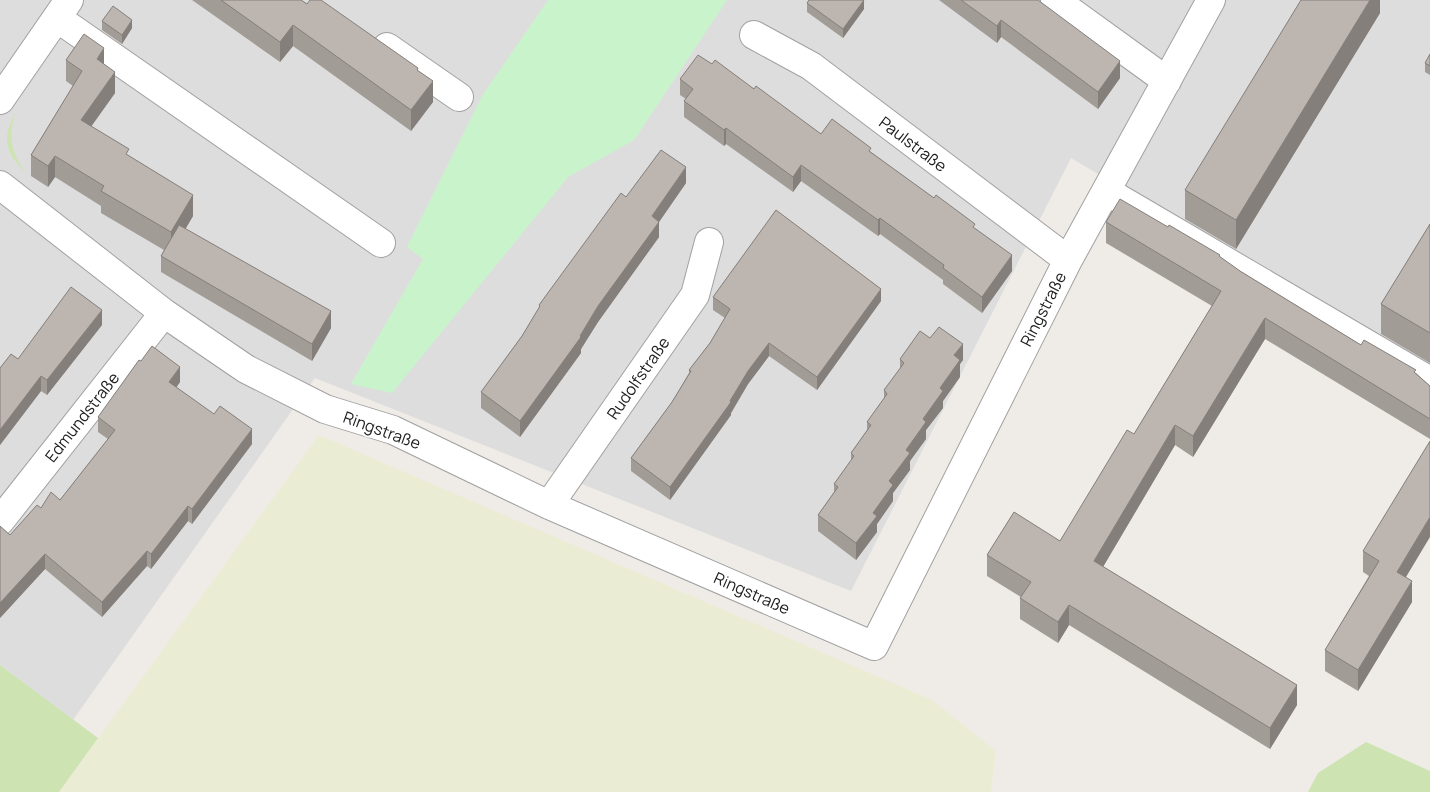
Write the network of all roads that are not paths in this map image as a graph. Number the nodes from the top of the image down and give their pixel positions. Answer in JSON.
{"nodes":[{"id":1,"x":1054,"y":0,"type":"edge"},
{"id":2,"x":1210,"y":0,"type":"edge"},
{"id":3,"x":63,"y":9,"type":"edge"},
{"id":4,"x":369,"y":34,"type":"edge"},
{"id":5,"x":754,"y":35,"type":"dead end"},
{"id":6,"x":1167,"y":81,"type":"junction"},
{"id":7,"x":459,"y":97,"type":"dead end"},
{"id":8,"x":0,"y":100,"type":"edge"},
{"id":9,"x":0,"y":185,"type":"edge"},
{"id":10,"x":1106,"y":191,"type":"junction"},
{"id":11,"x":709,"y":242,"type":"dead end"},
{"id":12,"x":381,"y":243,"type":"dead end"},
{"id":13,"x":1068,"y":260,"type":"junction"},
{"id":14,"x":164,"y":313,"type":"junction"},
{"id":15,"x":1430,"y":381,"type":"edge"},
{"id":16,"x":549,"y":505,"type":"junction"},
{"id":17,"x":0,"y":521,"type":"edge"}],
"edges":[{"from":1,"to":6,"type":"street"},
{"from":2,"to":6,"type":"street","name":"Ringstraße"},
{"from":3,"to":8,"type":"street"},
{"from":3,"to":12,"type":"street"},
{"from":4,"to":7,"type":"street"},
{"from":5,"to":13,"type":"street","name":"Paulstraße"},
{"from":6,"to":10,"type":"street","name":"Ringstraße"},
{"from":9,"to":14,"type":"street","name":"Ringstraße"},
{"from":10,"to":13,"type":"street","name":"Ringstraße"},
{"from":10,"to":15,"type":"street"},
{"from":11,"to":16,"type":"street","name":"Rudolfstraße"},
{"from":13,"to":16,"type":"street","name":"Ringstraße"},
{"from":14,"to":16,"type":"street","name":"Ringstraße"},
{"from":14,"to":17,"type":"street","name":"Edmundstraße"}]}
